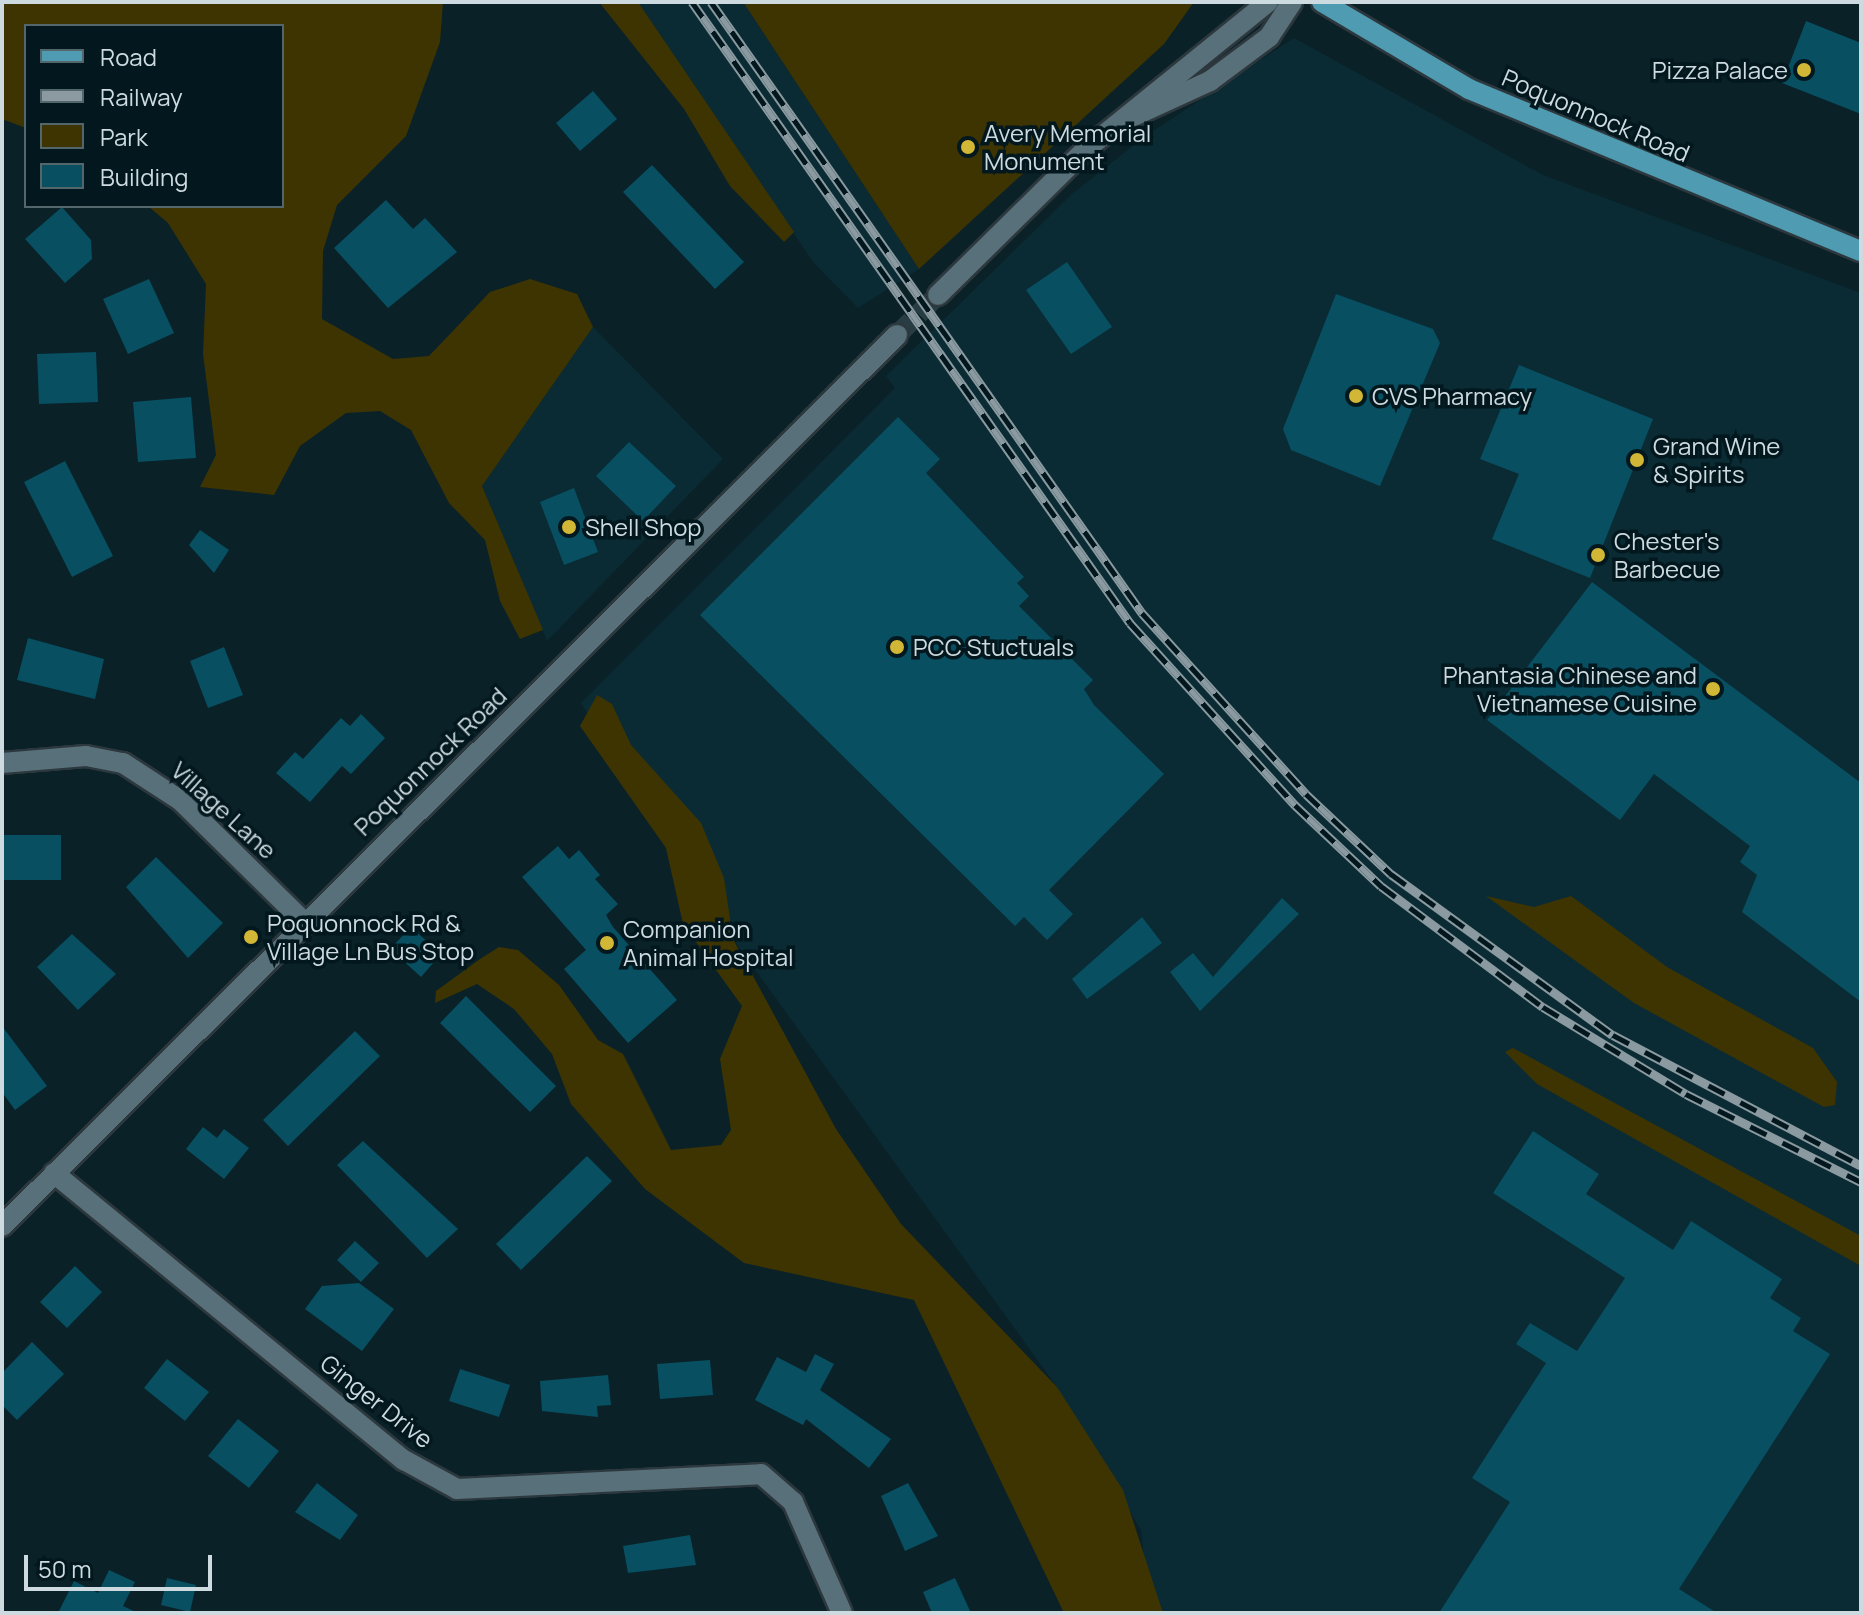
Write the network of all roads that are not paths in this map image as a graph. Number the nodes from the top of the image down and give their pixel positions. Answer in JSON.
{"nodes":[{"id":1,"x":1268,"y":2,"type":"edge"},
{"id":2,"x":1292,"y":2,"type":"edge"},
{"id":3,"x":1322,"y":2,"type":"edge"},
{"id":4,"x":1126,"y":119,"type":"junction"},
{"id":5,"x":1861,"y":251,"type":"edge"},
{"id":6,"x":938,"y":295,"type":"tunnel mouth"},
{"id":7,"x":897,"y":335,"type":"tunnel mouth"},
{"id":8,"x":2,"y":763,"type":"edge"},
{"id":9,"x":303,"y":921,"type":"junction"},
{"id":10,"x":54,"y":1173,"type":"junction"},
{"id":11,"x":2,"y":1226,"type":"edge"},
{"id":12,"x":842,"y":1613,"type":"edge"}],
"edges":[{"from":1,"to":4,"type":"street"},
{"from":2,"to":4,"type":"street"},
{"from":3,"to":5,"type":"main road","name":"Poquonnock Road"},
{"from":4,"to":6,"type":"street"},
{"from":7,"to":9,"type":"street","name":"Poquonnock Road"},
{"from":8,"to":9,"type":"street","name":"Village Lane"},
{"from":9,"to":10,"type":"street","name":"Poquonnock Road"},
{"from":10,"to":11,"type":"street","name":"Poquonnock Road"},
{"from":10,"to":12,"type":"street","name":"Ginger Drive"}]}
